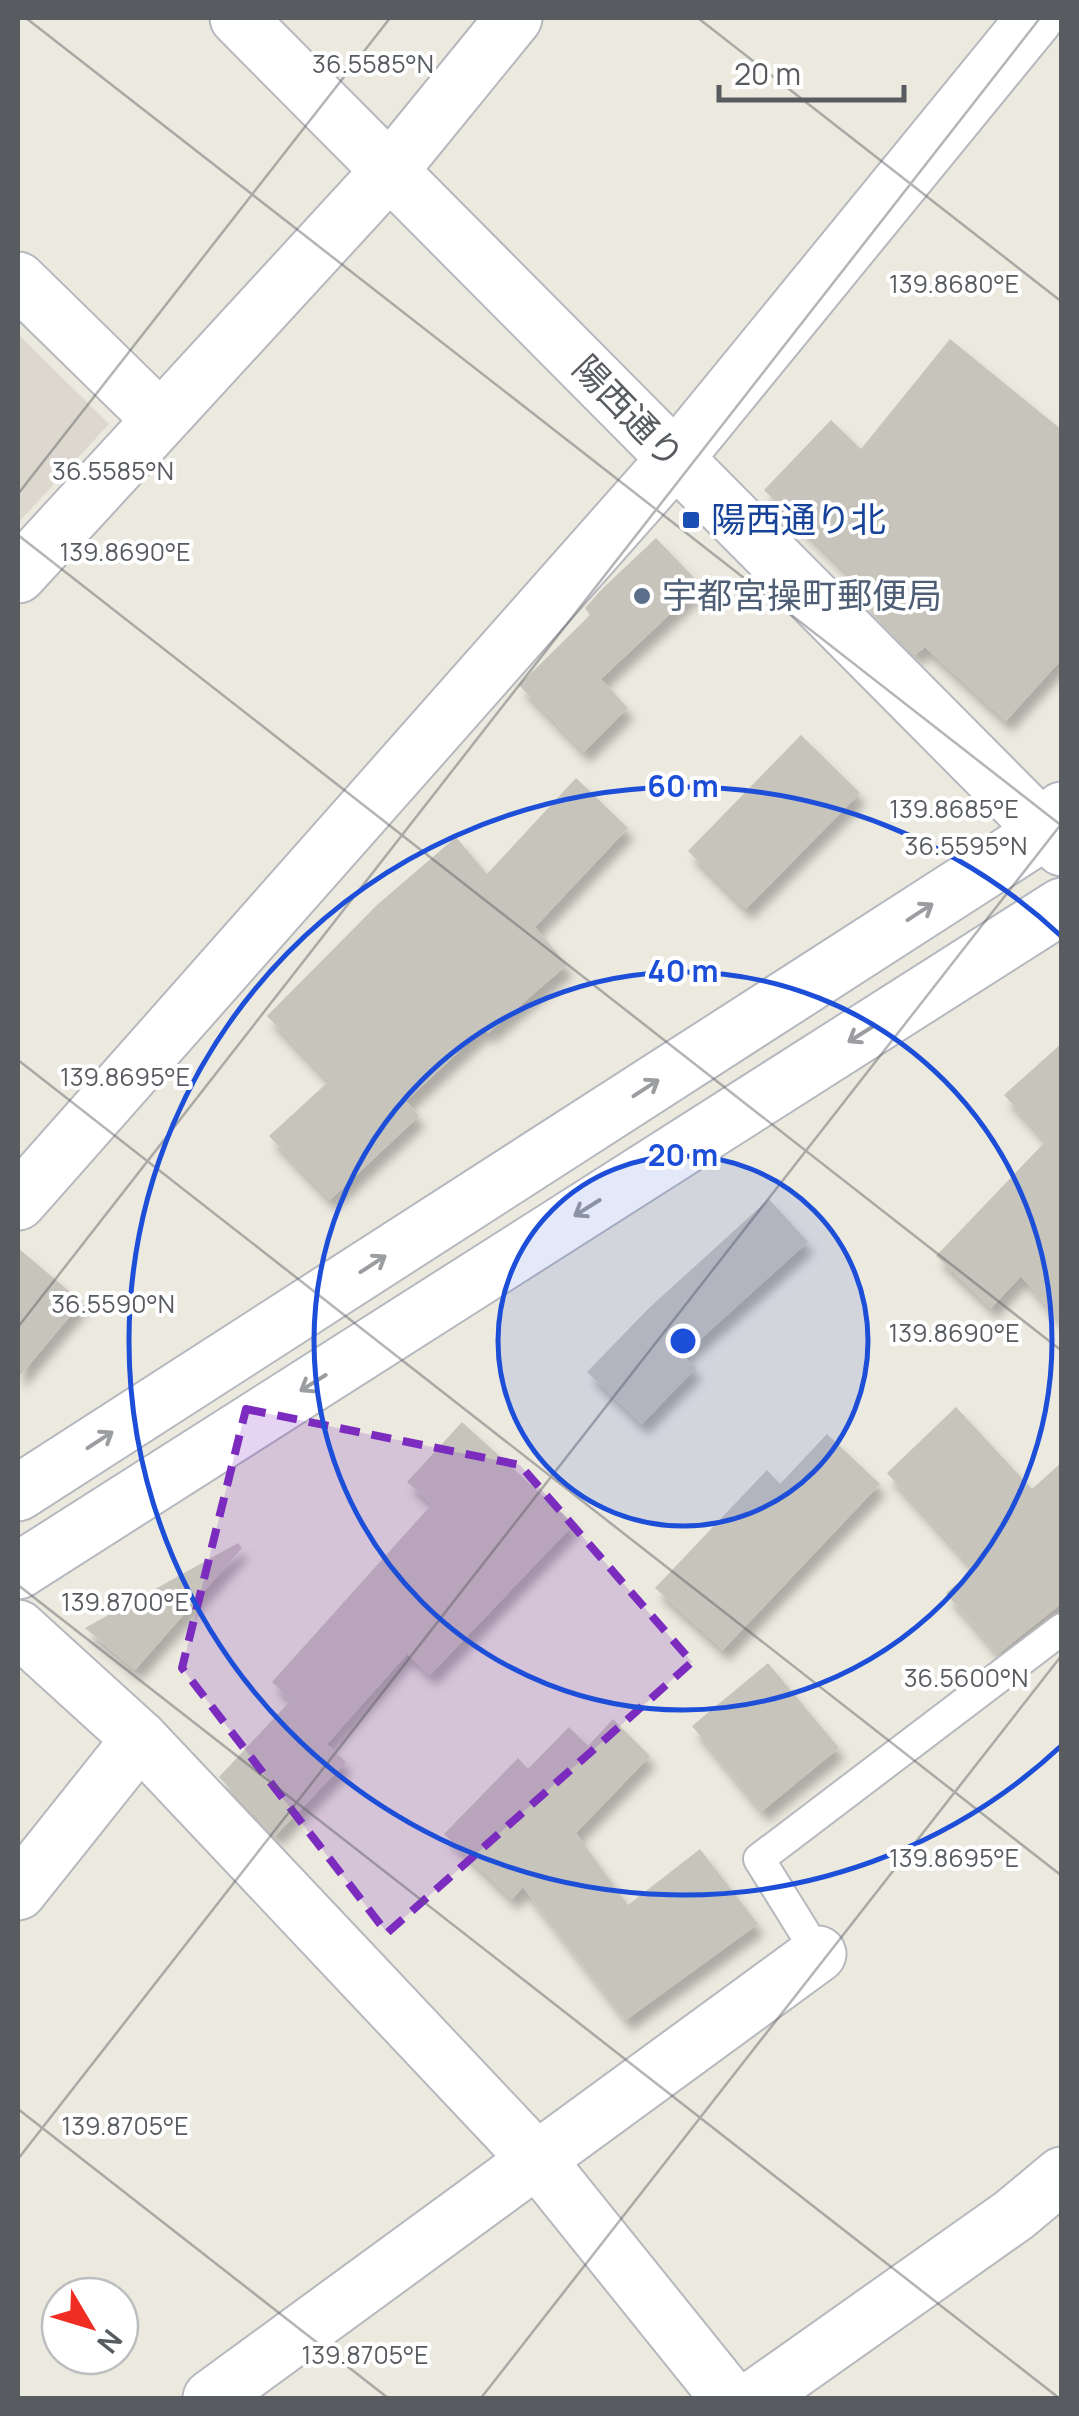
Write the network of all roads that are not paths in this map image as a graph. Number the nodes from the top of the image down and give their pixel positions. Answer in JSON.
{"nodes":[{"id":1,"x":238,"y":18,"type":"edge"},
{"id":2,"x":514,"y":18,"type":"edge"},
{"id":3,"x":1035,"y":18,"type":"edge"},
{"id":4,"x":391,"y":169,"type":"junction"},
{"id":5,"x":18,"y":280,"type":"edge"},
{"id":6,"x":160,"y":419,"type":"junction"},
{"id":7,"x":674,"y":460,"type":"junction"},
{"id":8,"x":18,"y":574,"type":"edge"},
{"id":9,"x":1056,"y":830,"type":"edge"},
{"id":10,"x":1062,"y":906,"type":"edge"},
{"id":11,"x":18,"y":1202,"type":"edge"},
{"id":12,"x":18,"y":1492,"type":"edge"},
{"id":13,"x":18,"y":1571,"type":"edge"},
{"id":14,"x":18,"y":1628,"type":"edge"},
{"id":15,"x":1062,"y":1629,"type":"edge"},
{"id":16,"x":140,"y":1739,"type":"junction"},
{"id":17,"x":18,"y":1892,"type":"edge"},
{"id":18,"x":818,"y":1954,"type":"joint"},
{"id":19,"x":539,"y":2162,"type":"junction"},
{"id":20,"x":1062,"y":2175,"type":"edge"},
{"id":21,"x":211,"y":2398,"type":"edge"},
{"id":22,"x":729,"y":2398,"type":"edge"},
{"id":23,"x":755,"y":2398,"type":"edge"}],
"edges":[{"from":1,"to":4,"type":"street","name":"陽西通り"},
{"from":2,"to":4,"type":"street"},
{"from":3,"to":7,"type":"street"},
{"from":4,"to":6,"type":"street"},
{"from":4,"to":7,"type":"street","name":"陽西通り"},
{"from":5,"to":6,"type":"street"},
{"from":6,"to":8,"type":"street"},
{"from":7,"to":9,"type":"street","name":"陽西通り"},
{"from":7,"to":11,"type":"street"},
{"from":12,"to":9,"type":"street","one_way":true},
{"from":10,"to":13,"type":"street","one_way":true},
{"from":14,"to":16,"type":"street"},
{"from":15,"to":18,"type":"lane"},
{"from":16,"to":17,"type":"street"},
{"from":16,"to":19,"type":"street"},
{"from":18,"to":19,"type":"street"},
{"from":19,"to":21,"type":"street"},
{"from":19,"to":22,"type":"street"},
{"from":20,"to":23,"type":"street"}]}
